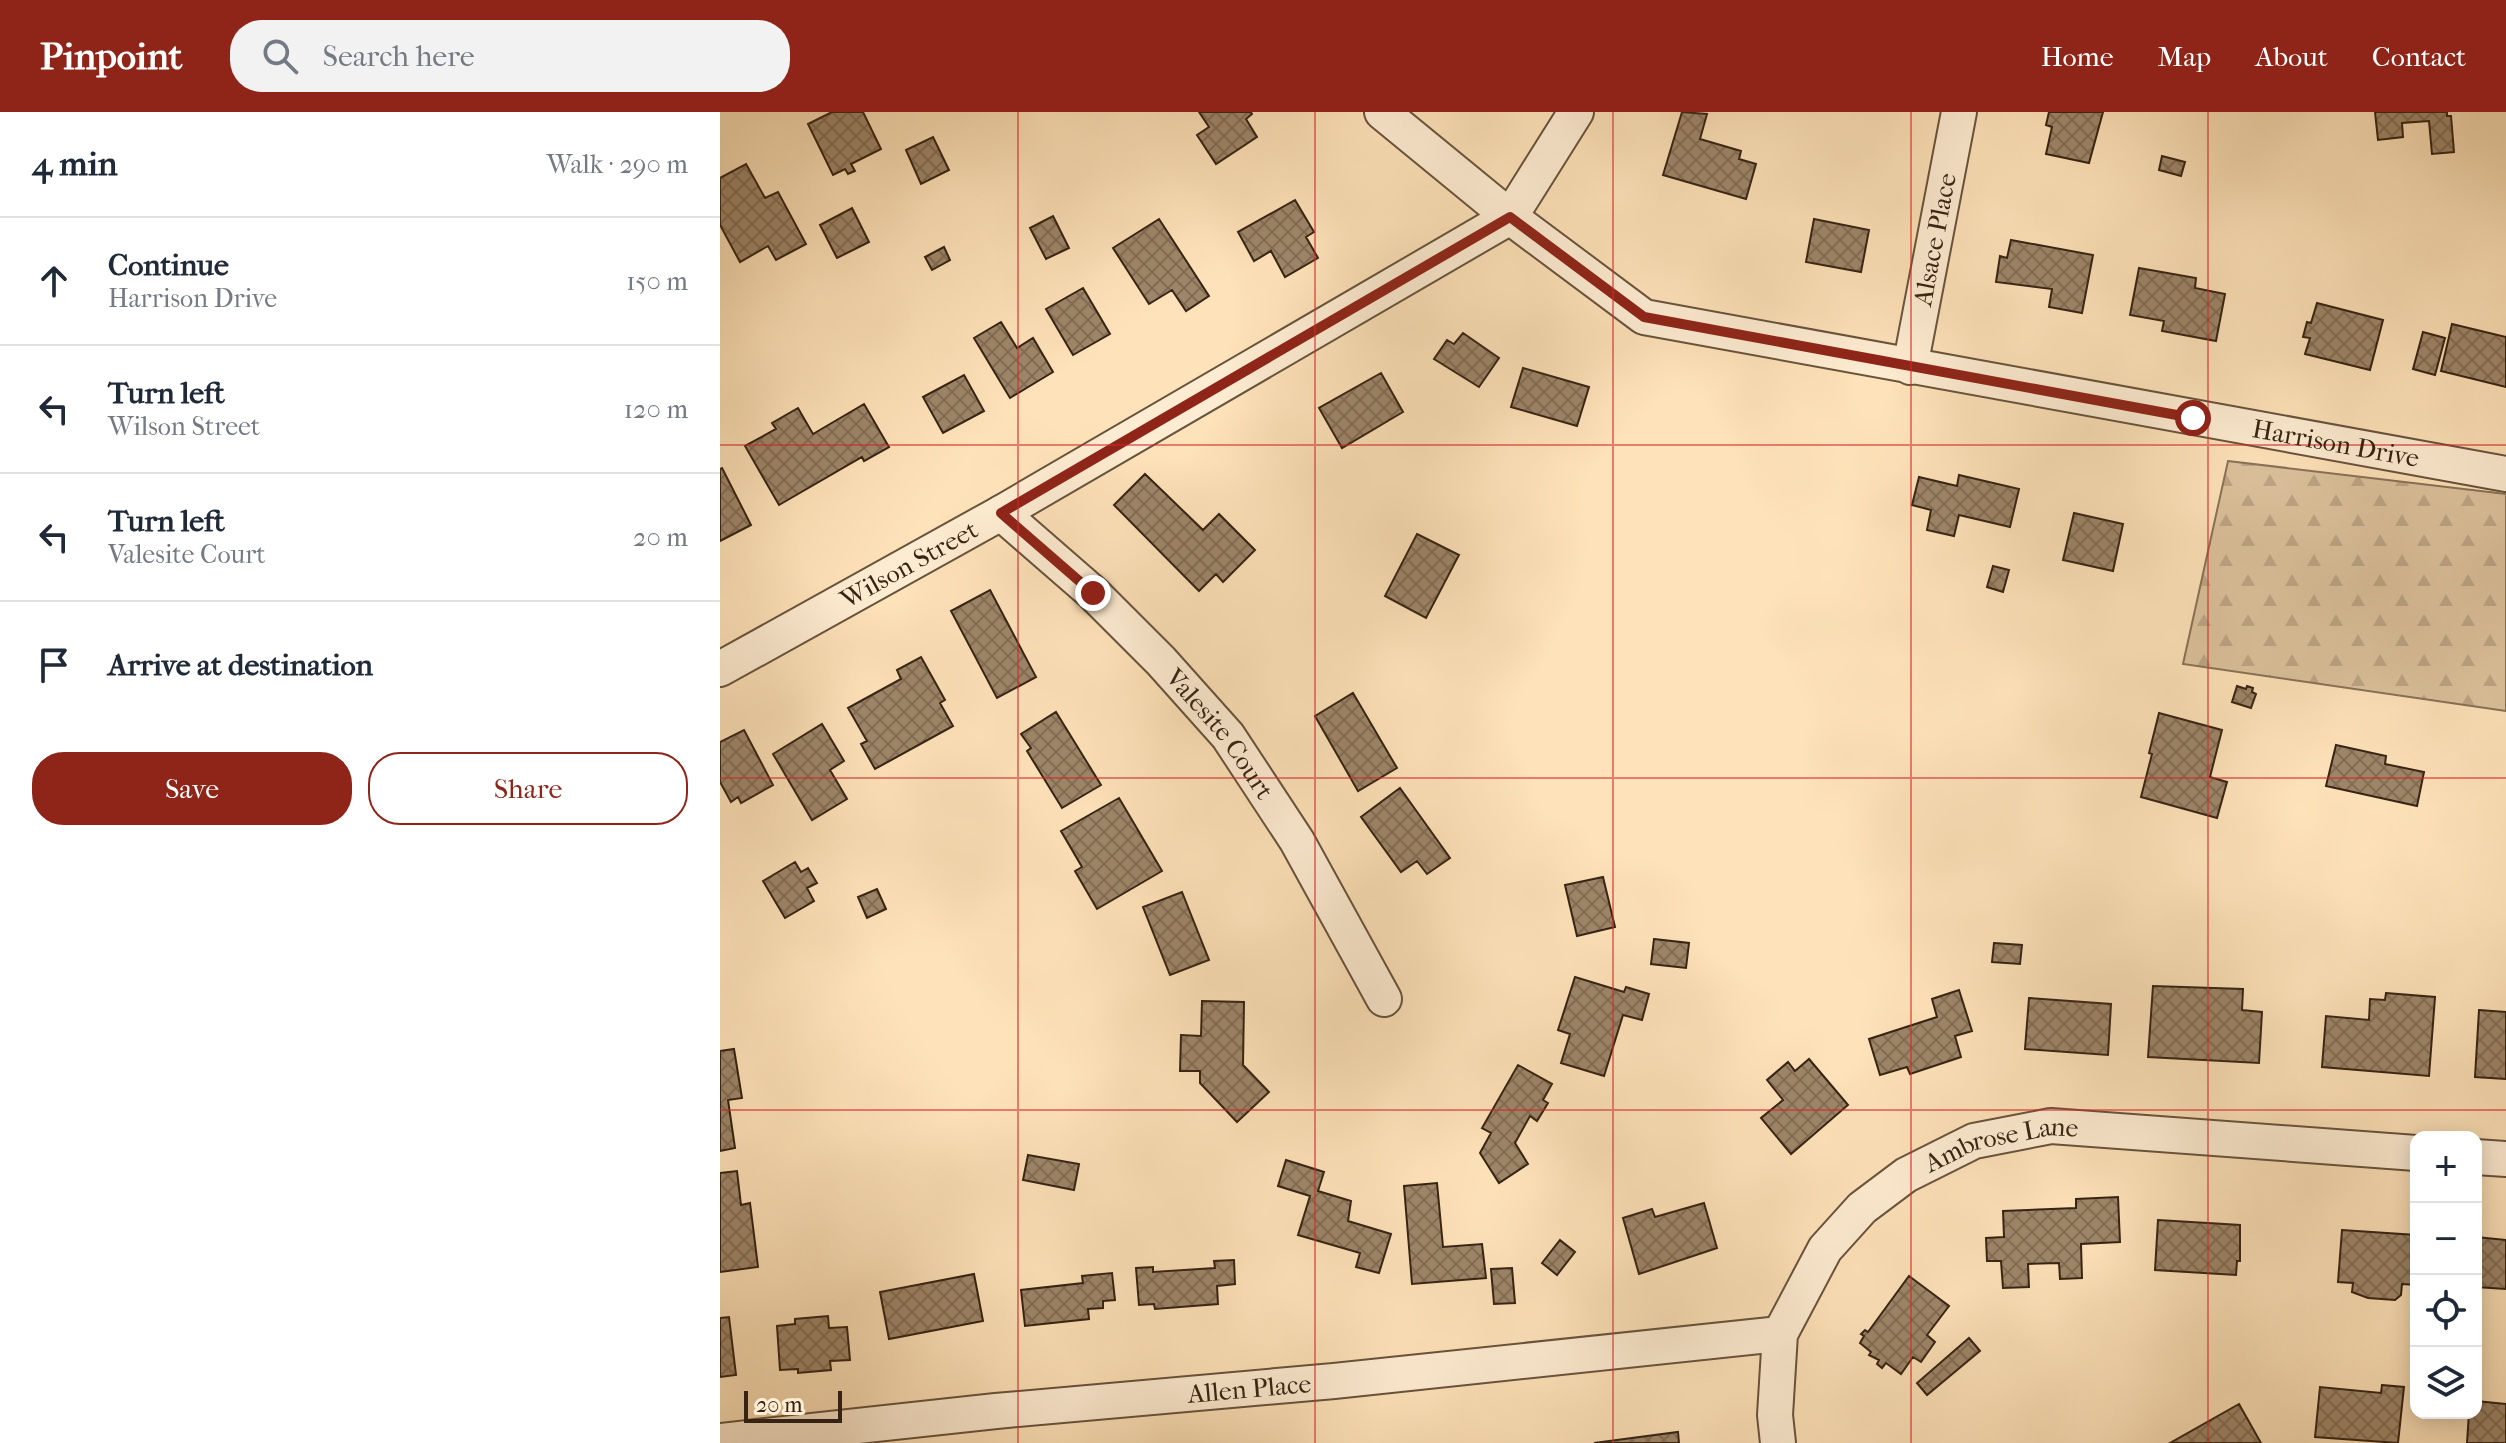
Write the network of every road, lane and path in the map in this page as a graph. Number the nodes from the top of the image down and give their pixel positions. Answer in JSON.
{"nodes":[{"id":1,"x":1382,"y":112,"type":"edge"},
{"id":2,"x":1576,"y":112,"type":"edge"},
{"id":3,"x":1959,"y":112,"type":"edge"},
{"id":4,"x":1510,"y":217,"type":"junction"},
{"id":5,"x":1910,"y":367,"type":"junction"},
{"id":6,"x":2506,"y":474,"type":"edge"},
{"id":7,"x":1001,"y":513,"type":"junction"},
{"id":8,"x":720,"y":669,"type":"edge"},
{"id":9,"x":1384,"y":999,"type":"dead end"},
{"id":10,"x":2410,"y":1153,"type":"edge"},
{"id":11,"x":2482,"y":1157,"type":"edge"},
{"id":12,"x":2506,"y":1159,"type":"edge"},
{"id":13,"x":1780,"y":1334,"type":"junction"},
{"id":14,"x":720,"y":1441,"type":"edge"},
{"id":15,"x":1778,"y":1443,"type":"edge"}],
"edges":[{"from":1,"to":4,"type":"street","name":"Harrison Drive"},
{"from":2,"to":4,"type":"street"},
{"from":3,"to":5,"type":"street","name":"Alsace Place"},
{"from":4,"to":5,"type":"street","name":"Harrison Drive"},
{"from":4,"to":7,"type":"street","name":"Wilson Street"},
{"from":5,"to":6,"type":"street","name":"Harrison Drive"},
{"from":7,"to":8,"type":"street","name":"Wilson Street"},
{"from":7,"to":9,"type":"street","name":"Valesite Court"},
{"from":10,"to":13,"type":"street","name":"Ambrose Lane"},
{"from":11,"to":12,"type":"street"},
{"from":13,"to":14,"type":"street","name":"Allen Place"},
{"from":13,"to":15,"type":"street","name":"Ambrose Lane"}]}
